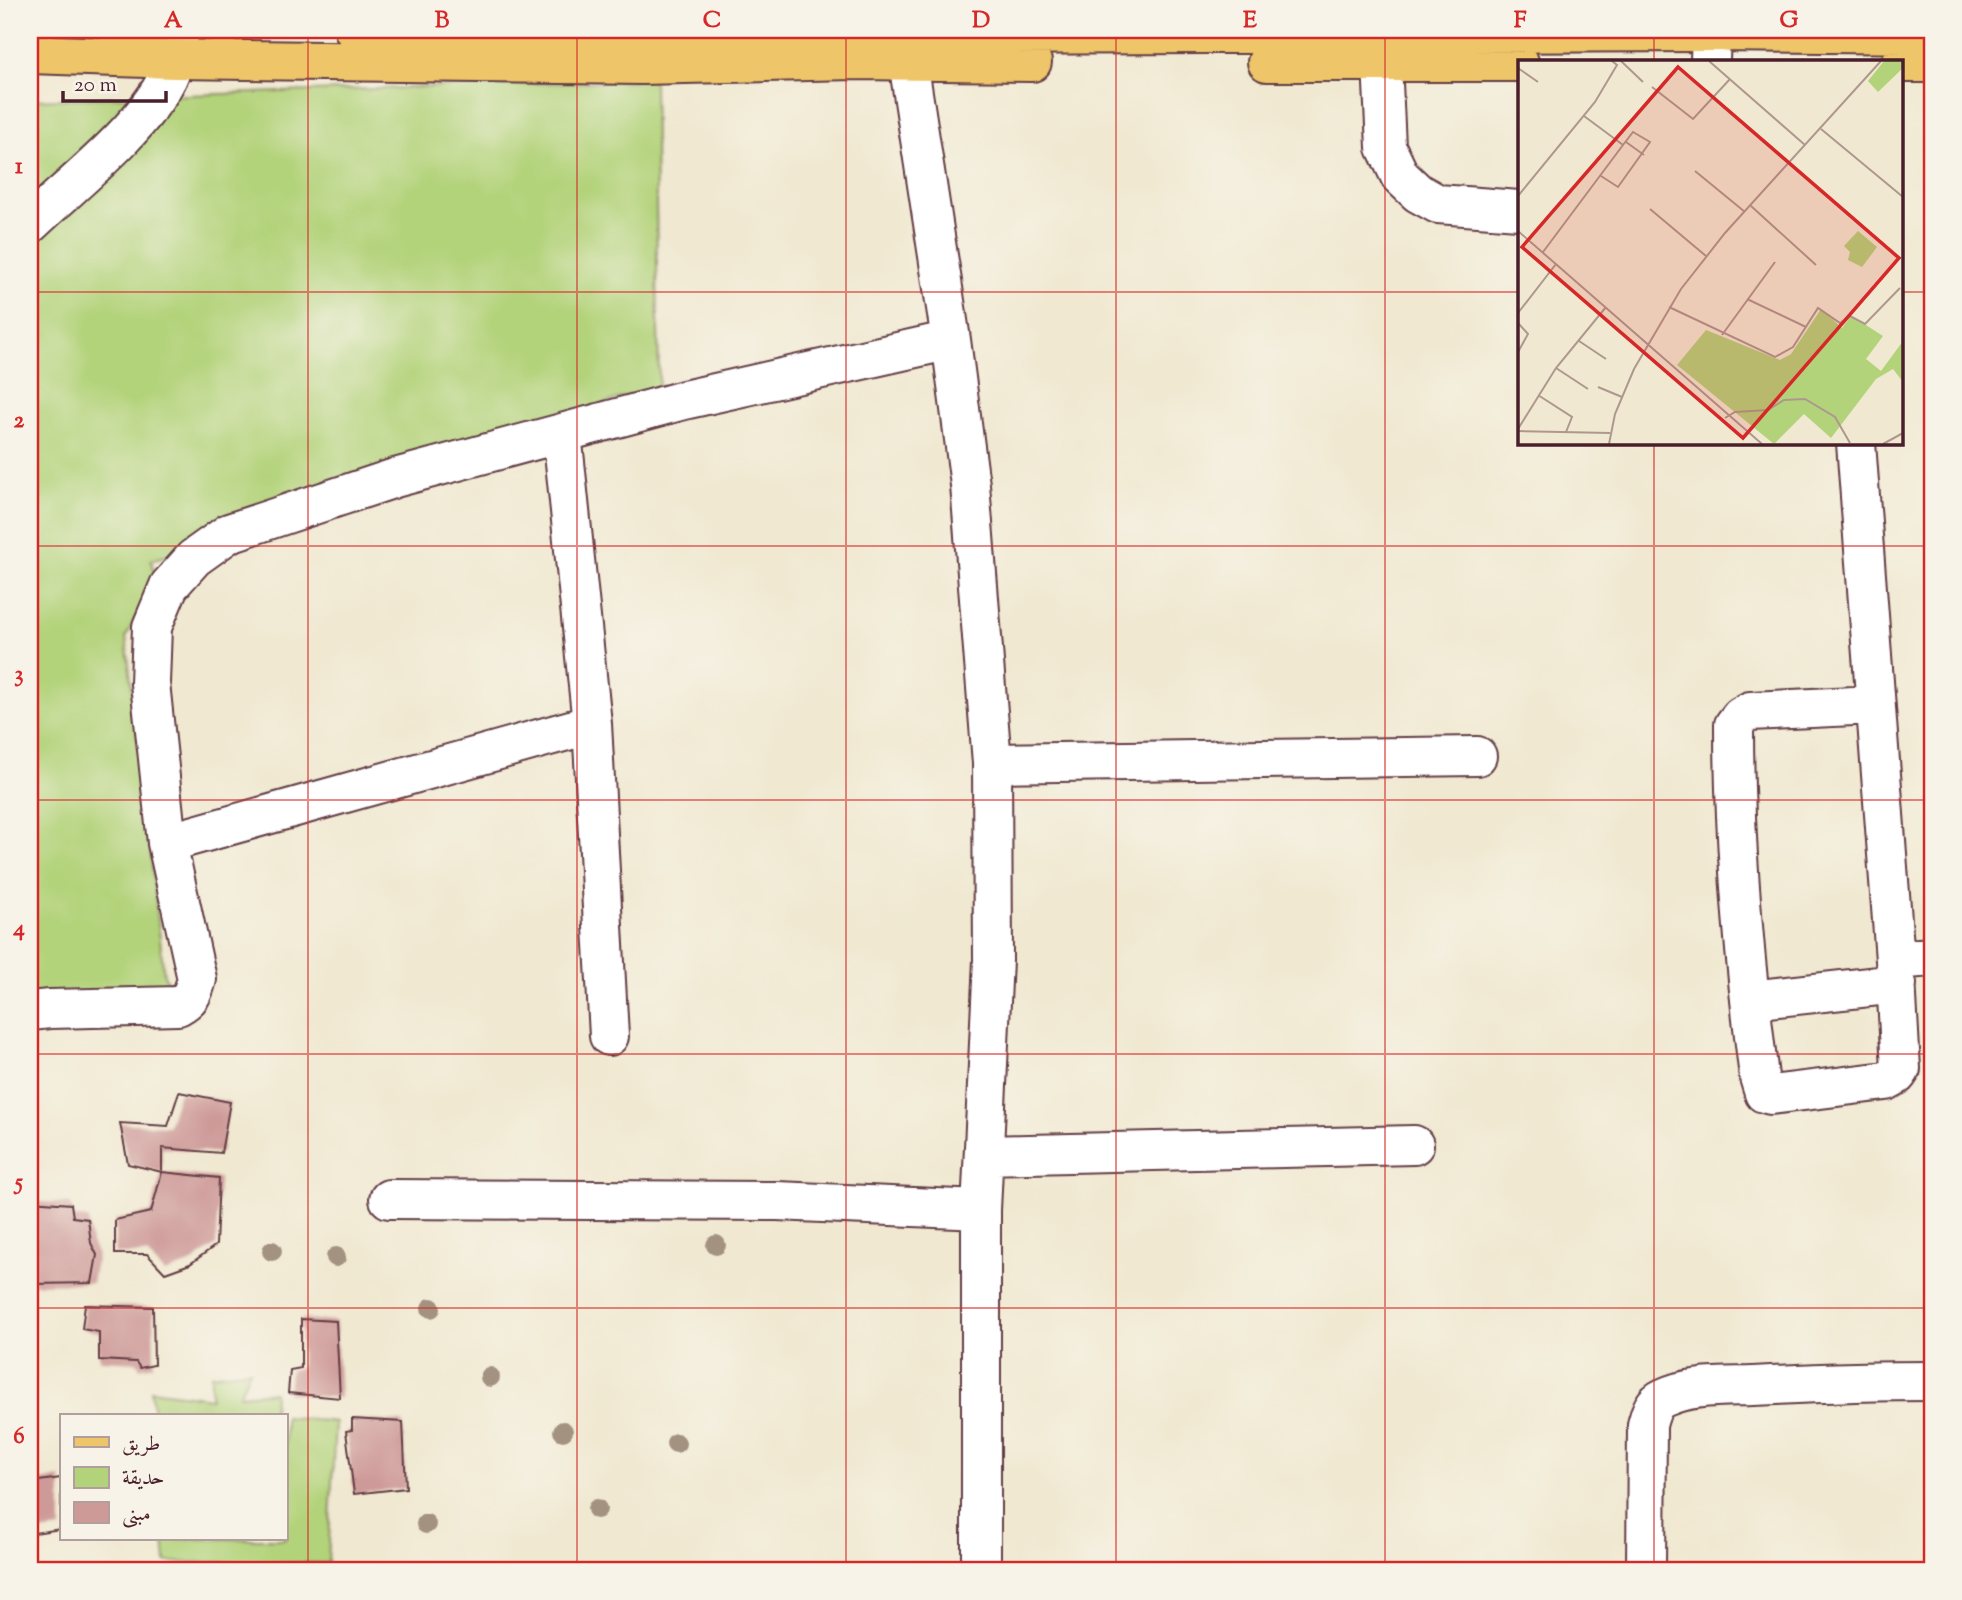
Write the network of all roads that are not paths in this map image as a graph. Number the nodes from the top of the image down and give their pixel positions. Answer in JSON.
{"nodes":[{"id":1,"x":354,"y":30,"type":"edge"},
{"id":2,"x":589,"y":33,"type":"edge"},
{"id":3,"x":1932,"y":34,"type":"edge"},
{"id":4,"x":902,"y":41,"type":"edge"},
{"id":5,"x":1711,"y":41,"type":"edge"},
{"id":6,"x":1271,"y":42,"type":"edge"},
{"id":7,"x":177,"y":44,"type":"edge"},
{"id":8,"x":30,"y":54,"type":"edge"},
{"id":9,"x":1382,"y":62,"type":"junction"},
{"id":10,"x":1518,"y":62,"type":"edge"},
{"id":11,"x":1902,"y":63,"type":"edge"},
{"id":12,"x":1932,"y":63,"type":"edge"},
{"id":13,"x":1518,"y":210,"type":"edge"},
{"id":14,"x":30,"y":224,"type":"edge"},
{"id":15,"x":951,"y":340,"type":"junction"},
{"id":16,"x":562,"y":433,"type":"junction"},
{"id":17,"x":1856,"y":444,"type":"edge"},
{"id":18,"x":1875,"y":705,"type":"junction"},
{"id":19,"x":592,"y":724,"type":"junction"},
{"id":20,"x":1477,"y":757,"type":"dead end"},
{"id":21,"x":992,"y":763,"type":"junction"},
{"id":22,"x":167,"y":844,"type":"junction"},
{"id":23,"x":1908,"y":967,"type":"edge"},
{"id":24,"x":1750,"y":1000,"type":"junction"},
{"id":25,"x":30,"y":1011,"type":"edge"},
{"id":26,"x":609,"y":1036,"type":"dead end"},
{"id":27,"x":1414,"y":1145,"type":"dead end"},
{"id":28,"x":984,"y":1155,"type":"junction"},
{"id":29,"x":389,"y":1199,"type":"dead end"},
{"id":30,"x":981,"y":1210,"type":"junction"},
{"id":31,"x":1932,"y":1381,"type":"edge"},
{"id":32,"x":981,"y":1570,"type":"edge"},
{"id":33,"x":1646,"y":1570,"type":"edge"}],
"edges":[{"from":1,"to":2,"type":"main road"},
{"from":2,"to":4,"type":"main road"},
{"from":3,"to":5,"type":"main road"},
{"from":4,"to":6,"type":"main road"},
{"from":4,"to":7,"type":"main road"},
{"from":4,"to":15,"type":"street"},
{"from":5,"to":6,"type":"main road"},
{"from":6,"to":9,"type":"main road"},
{"from":7,"to":8,"type":"main road"},
{"from":7,"to":14,"type":"street"},
{"from":9,"to":10,"type":"main road"},
{"from":9,"to":13,"type":"street"},
{"from":11,"to":12,"type":"main road"},
{"from":15,"to":16,"type":"street"},
{"from":15,"to":21,"type":"street"},
{"from":16,"to":19,"type":"street"},
{"from":16,"to":22,"type":"street"},
{"from":17,"to":18,"type":"street"},
{"from":18,"to":23,"type":"street"},
{"from":18,"to":24,"type":"street"},
{"from":19,"to":22,"type":"street"},
{"from":19,"to":26,"type":"street"},
{"from":20,"to":21,"type":"street"},
{"from":21,"to":28,"type":"street"},
{"from":22,"to":25,"type":"street"},
{"from":23,"to":24,"type":"street"},
{"from":23,"to":24,"type":"street"},
{"from":27,"to":28,"type":"street"},
{"from":28,"to":30,"type":"street"},
{"from":29,"to":30,"type":"street"},
{"from":30,"to":32,"type":"street"},
{"from":31,"to":33,"type":"street"}]}
